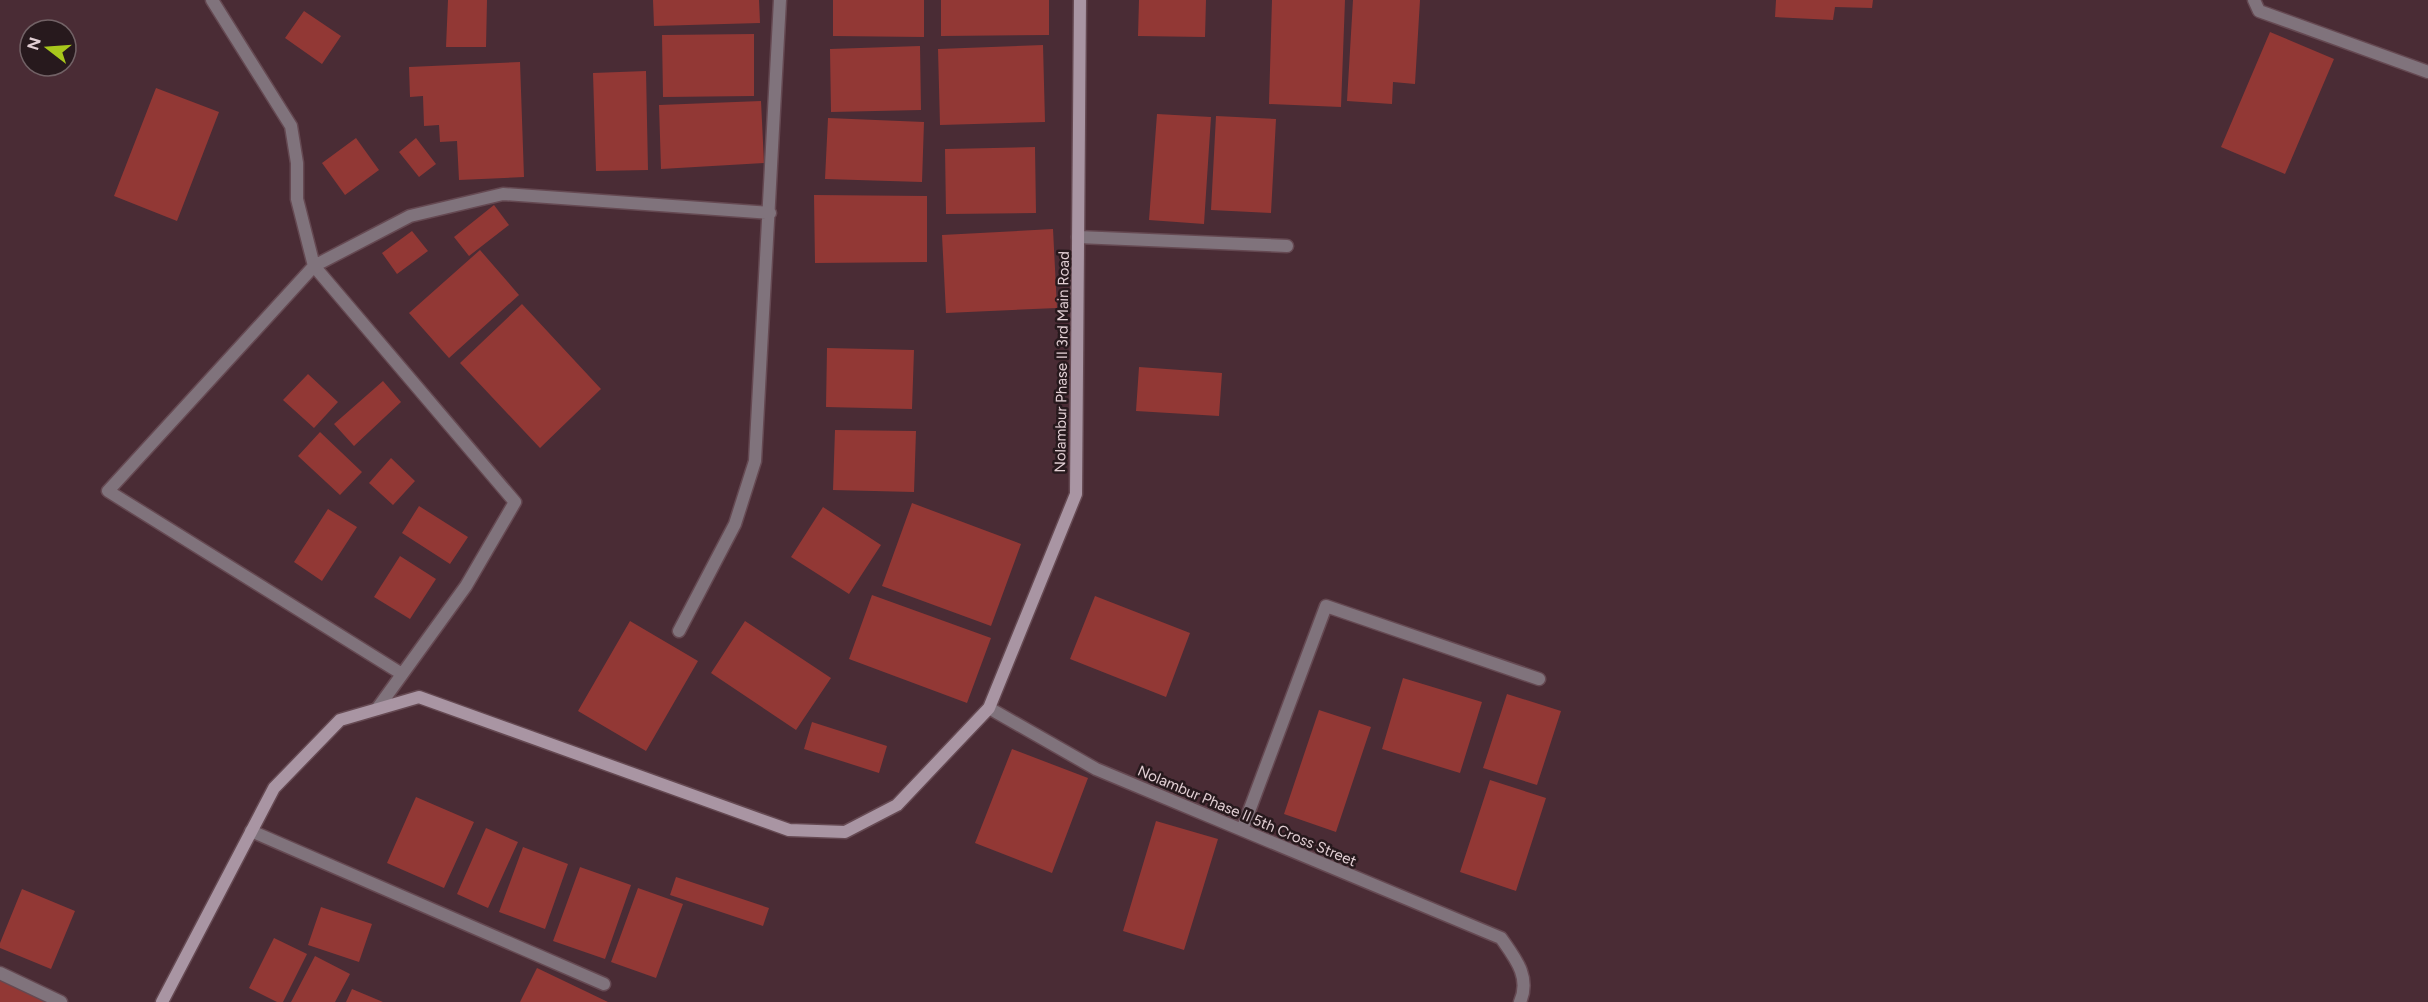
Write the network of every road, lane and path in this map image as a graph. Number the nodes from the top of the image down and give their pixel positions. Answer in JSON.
{"nodes":[{"id":1,"x":212,"y":0,"type":"edge"},
{"id":2,"x":780,"y":0,"type":"edge"},
{"id":3,"x":1080,"y":0,"type":"edge"},
{"id":4,"x":2254,"y":0,"type":"edge"},
{"id":5,"x":2428,"y":72,"type":"edge"},
{"id":6,"x":770,"y":213,"type":"junction"},
{"id":7,"x":1078,"y":237,"type":"junction"},
{"id":8,"x":1287,"y":246,"type":"dead end"},
{"id":9,"x":314,"y":266,"type":"junction"},
{"id":10,"x":679,"y":631,"type":"dead end"},
{"id":11,"x":402,"y":674,"type":"junction"},
{"id":12,"x":1539,"y":679,"type":"dead end"},
{"id":13,"x":989,"y":708,"type":"junction"},
{"id":14,"x":377,"y":709,"type":"junction"},
{"id":15,"x":1242,"y":830,"type":"junction"},
{"id":16,"x":251,"y":831,"type":"junction"},
{"id":17,"x":0,"y":973,"type":"edge"},
{"id":18,"x":604,"y":984,"type":"dead end"},
{"id":19,"x":61,"y":1002,"type":"edge"},
{"id":20,"x":162,"y":1002,"type":"edge"},
{"id":21,"x":1520,"y":1002,"type":"edge"}],
"edges":[{"from":1,"to":9,"type":"street"},
{"from":2,"to":6,"type":"street"},
{"from":3,"to":7,"type":"street","name":"Nolambur Phase II 3rd Main Road"},
{"from":4,"to":5,"type":"street"},
{"from":6,"to":9,"type":"street"},
{"from":6,"to":10,"type":"street"},
{"from":7,"to":8,"type":"street"},
{"from":7,"to":13,"type":"street","name":"Nolambur Phase II 3rd Main Road"},
{"from":9,"to":11,"type":"street"},
{"from":9,"to":11,"type":"street"},
{"from":11,"to":14,"type":"street"},
{"from":12,"to":15,"type":"street"},
{"from":13,"to":14,"type":"street"},
{"from":13,"to":15,"type":"street","name":"Nolambur Phase II 5th Cross Street"},
{"from":14,"to":16,"type":"street"},
{"from":15,"to":21,"type":"street","name":"Nolambur Phase II 5th Cross Street"},
{"from":16,"to":18,"type":"street"},
{"from":16,"to":20,"type":"street"},
{"from":17,"to":19,"type":"street"}]}
